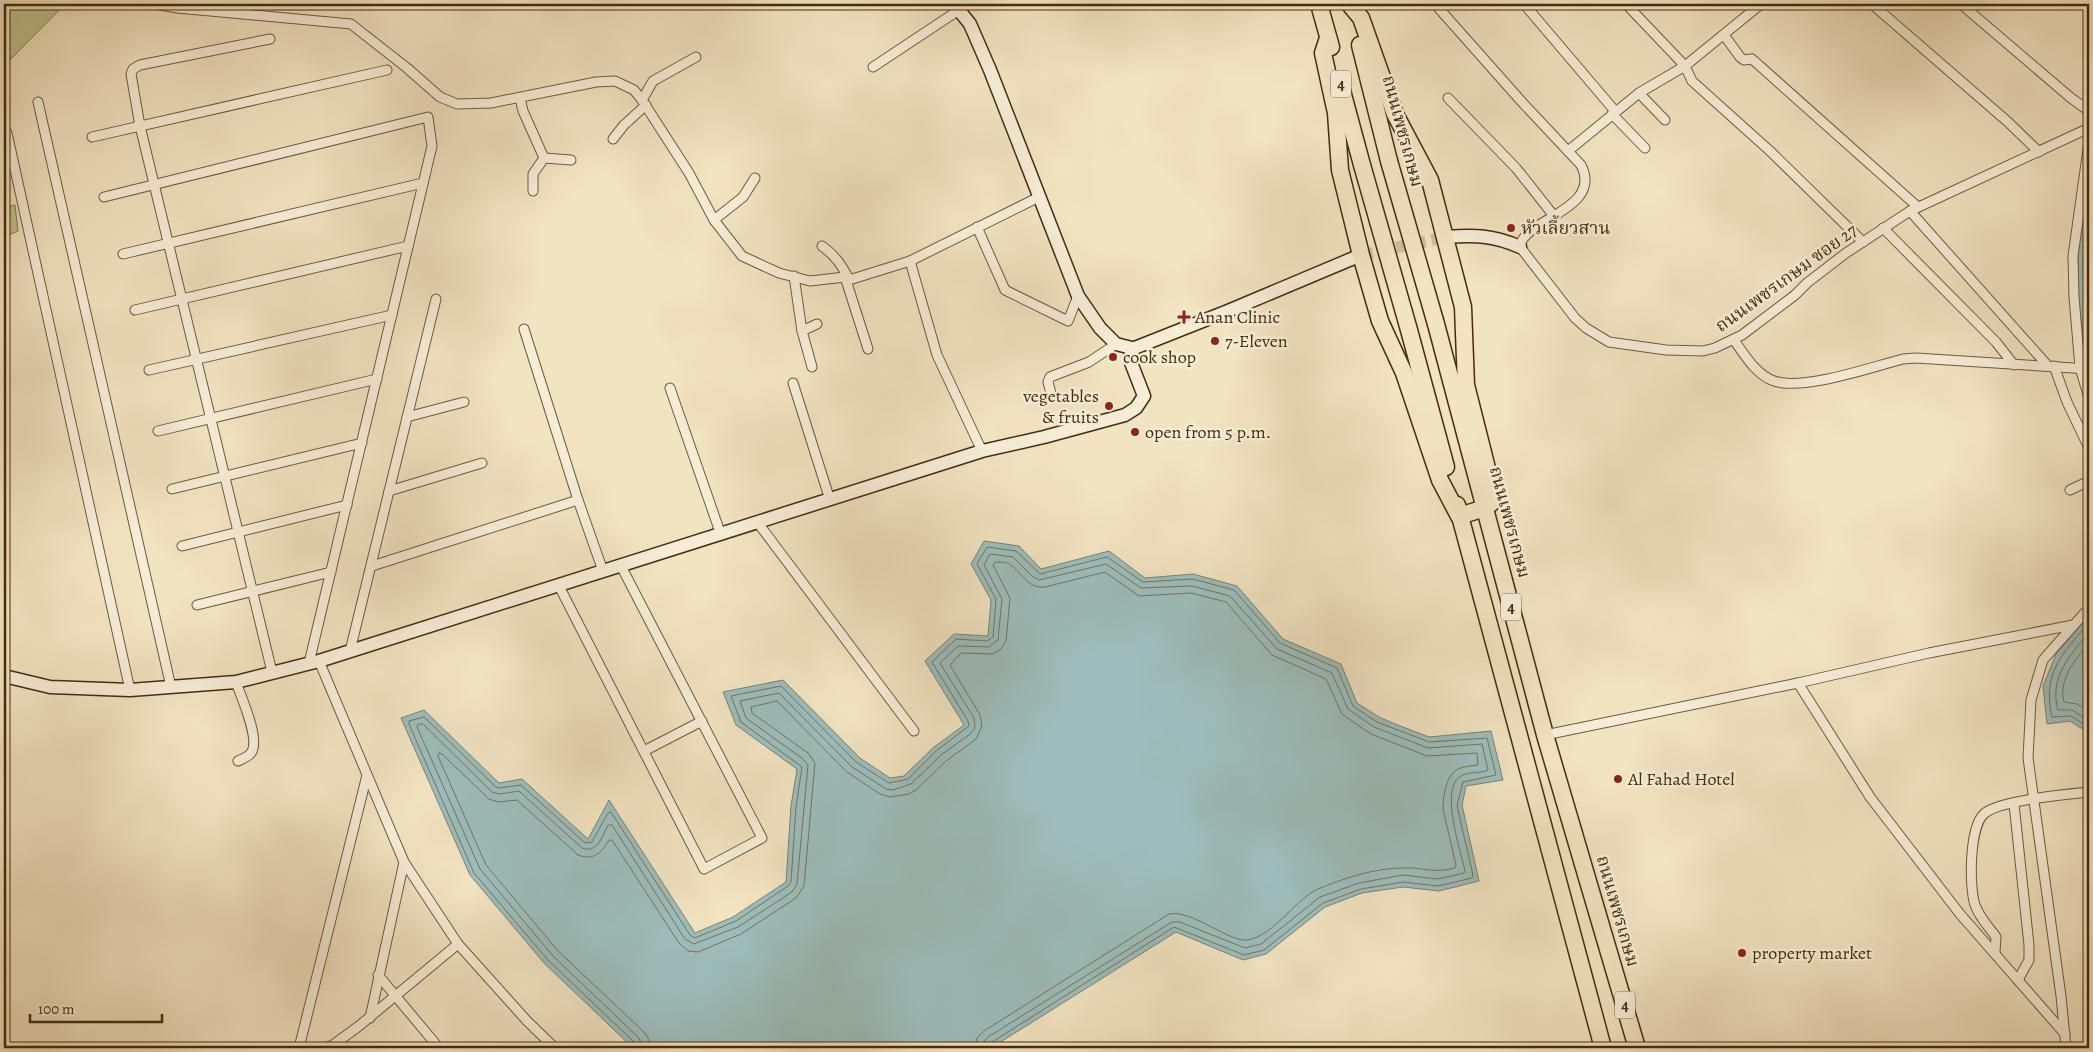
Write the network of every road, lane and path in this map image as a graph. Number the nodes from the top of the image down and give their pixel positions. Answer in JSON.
{"nodes":[{"id":1,"x":155,"y":4,"type":"edge"},
{"id":2,"x":1319,"y":4,"type":"edge"},
{"id":3,"x":1435,"y":4,"type":"edge"},
{"id":4,"x":1524,"y":4,"type":"edge"},
{"id":5,"x":1626,"y":4,"type":"edge"},
{"id":6,"x":1759,"y":4,"type":"edge"},
{"id":7,"x":1872,"y":4,"type":"edge"},
{"id":8,"x":1962,"y":4,"type":"edge"},
{"id":9,"x":1350,"y":5,"type":"edge"},
{"id":10,"x":956,"y":7,"type":"edge"},
{"id":11,"x":1724,"y":35,"type":"junction"},
{"id":12,"x":1328,"y":38,"type":"junction"},
{"id":13,"x":270,"y":39,"type":"dead end"},
{"id":14,"x":696,"y":58,"type":"dead end"},
{"id":15,"x":1685,"y":66,"type":"junction"},
{"id":16,"x":873,"y":67,"type":"dead end"},
{"id":17,"x":387,"y":70,"type":"dead end"},
{"id":18,"x":1639,"y":93,"type":"junction"},
{"id":19,"x":520,"y":98,"type":"junction"},
{"id":20,"x":1448,"y":98,"type":"dead end"},
{"id":21,"x":38,"y":102,"type":"dead end"},
{"id":22,"x":644,"y":103,"type":"junction"},
{"id":23,"x":2089,"y":111,"type":"edge"},
{"id":24,"x":1613,"y":112,"type":"junction"},
{"id":25,"x":1665,"y":120,"type":"dead end"},
{"id":26,"x":140,"y":126,"type":"junction"},
{"id":27,"x":2089,"y":128,"type":"edge"},
{"id":28,"x":7,"y":133,"type":"dead end"},
{"id":29,"x":92,"y":138,"type":"dead end"},
{"id":30,"x":613,"y":139,"type":"dead end"},
{"id":31,"x":2089,"y":142,"type":"edge"},
{"id":32,"x":1645,"y":148,"type":"dead end"},
{"id":33,"x":1568,"y":150,"type":"junction"},
{"id":34,"x":2040,"y":152,"type":"junction"},
{"id":35,"x":544,"y":158,"type":"junction"},
{"id":36,"x":571,"y":160,"type":"dead end"},
{"id":37,"x":756,"y":178,"type":"dead end"},
{"id":38,"x":423,"y":183,"type":"junction"},
{"id":39,"x":154,"y":184,"type":"junction"},
{"id":40,"x":533,"y":191,"type":"dead end"},
{"id":41,"x":104,"y":197,"type":"dead end"},
{"id":42,"x":1039,"y":198,"type":"junction"},
{"id":43,"x":1914,"y":209,"type":"junction"},
{"id":44,"x":1554,"y":216,"type":"junction"},
{"id":45,"x":714,"y":220,"type":"junction"},
{"id":46,"x":977,"y":226,"type":"junction"},
{"id":47,"x":1883,"y":228,"type":"junction"},
{"id":48,"x":1446,"y":236,"type":"junction"},
{"id":49,"x":168,"y":242,"type":"junction"},
{"id":50,"x":1863,"y":242,"type":"junction"},
{"id":51,"x":408,"y":246,"type":"junction"},
{"id":52,"x":822,"y":246,"type":"dead end"},
{"id":53,"x":1520,"y":247,"type":"junction"},
{"id":54,"x":123,"y":254,"type":"dead end"},
{"id":55,"x":1361,"y":254,"type":"junction"},
{"id":56,"x":910,"y":261,"type":"junction"},
{"id":57,"x":794,"y":276,"type":"junction"},
{"id":58,"x":847,"y":278,"type":"junction"},
{"id":59,"x":1078,"y":296,"type":"junction"},
{"id":60,"x":181,"y":298,"type":"junction"},
{"id":61,"x":436,"y":298,"type":"dead end"},
{"id":62,"x":134,"y":310,"type":"dead end"},
{"id":63,"x":392,"y":316,"type":"junction"},
{"id":64,"x":817,"y":324,"type":"dead end"},
{"id":65,"x":524,"y":329,"type":"dead end"},
{"id":66,"x":802,"y":331,"type":"junction"},
{"id":67,"x":1734,"y":340,"type":"junction"},
{"id":68,"x":1116,"y":344,"type":"junction"},
{"id":69,"x":1132,"y":348,"type":"dead end"},
{"id":70,"x":868,"y":349,"type":"dead end"},
{"id":71,"x":196,"y":360,"type":"junction"},
{"id":72,"x":2014,"y":365,"type":"junction"},
{"id":73,"x":2051,"y":366,"type":"junction"},
{"id":74,"x":812,"y":367,"type":"dead end"},
{"id":75,"x":2085,"y":368,"type":"edge"},
{"id":76,"x":148,"y":370,"type":"dead end"},
{"id":77,"x":377,"y":378,"type":"junction"},
{"id":78,"x":793,"y":384,"type":"dead end"},
{"id":79,"x":670,"y":388,"type":"dead end"},
{"id":80,"x":1052,"y":397,"type":"dead end"},
{"id":81,"x":2089,"y":398,"type":"edge"},
{"id":82,"x":464,"y":402,"type":"dead end"},
{"id":83,"x":407,"y":417,"type":"junction"},
{"id":84,"x":210,"y":418,"type":"junction"},
{"id":85,"x":158,"y":432,"type":"dead end"},
{"id":86,"x":362,"y":443,"type":"junction"},
{"id":87,"x":2089,"y":448,"type":"edge"},
{"id":88,"x":982,"y":451,"type":"junction"},
{"id":89,"x":482,"y":463,"type":"dead end"},
{"id":90,"x":224,"y":478,"type":"junction"},
{"id":91,"x":2089,"y":481,"type":"edge"},
{"id":92,"x":172,"y":489,"type":"dead end"},
{"id":93,"x":2070,"y":490,"type":"dead end"},
{"id":94,"x":389,"y":491,"type":"junction"},
{"id":95,"x":578,"y":500,"type":"junction"},
{"id":96,"x":830,"y":500,"type":"junction"},
{"id":97,"x":347,"y":505,"type":"junction"},
{"id":98,"x":1486,"y":508,"type":"junction"},
{"id":99,"x":1459,"y":516,"type":"junction"},
{"id":100,"x":758,"y":523,"type":"junction"},
{"id":101,"x":237,"y":531,"type":"junction"},
{"id":102,"x":721,"y":535,"type":"junction"},
{"id":103,"x":182,"y":546,"type":"dead end"},
{"id":104,"x":372,"y":566,"type":"junction"},
{"id":105,"x":621,"y":566,"type":"junction"},
{"id":106,"x":603,"y":571,"type":"junction"},
{"id":107,"x":331,"y":572,"type":"junction"},
{"id":108,"x":559,"y":586,"type":"junction"},
{"id":109,"x":252,"y":592,"type":"junction"},
{"id":110,"x":197,"y":605,"type":"dead end"},
{"id":111,"x":2089,"y":608,"type":"edge"},
{"id":112,"x":2073,"y":625,"type":"junction"},
{"id":113,"x":350,"y":651,"type":"junction"},
{"id":114,"x":314,"y":662,"type":"junction"},
{"id":115,"x":272,"y":672,"type":"junction"},
{"id":116,"x":4,"y":676,"type":"edge"},
{"id":117,"x":236,"y":682,"type":"junction"},
{"id":118,"x":1798,"y":683,"type":"junction"},
{"id":119,"x":171,"y":687,"type":"junction"},
{"id":120,"x":130,"y":690,"type":"junction"},
{"id":121,"x":702,"y":721,"type":"junction"},
{"id":122,"x":914,"y":731,"type":"dead end"},
{"id":123,"x":1545,"y":734,"type":"junction"},
{"id":124,"x":644,"y":751,"type":"junction"},
{"id":125,"x":238,"y":761,"type":"dead end"},
{"id":126,"x":367,"y":775,"type":"junction"},
{"id":127,"x":2089,"y":792,"type":"edge"},
{"id":128,"x":2034,"y":799,"type":"junction"},
{"id":129,"x":2014,"y":804,"type":"junction"},
{"id":130,"x":404,"y":862,"type":"junction"},
{"id":131,"x":458,"y":944,"type":"junction"},
{"id":132,"x":1995,"y":952,"type":"junction"},
{"id":133,"x":378,"y":974,"type":"junction"},
{"id":134,"x":2018,"y":980,"type":"junction"},
{"id":135,"x":396,"y":997,"type":"junction"},
{"id":136,"x":370,"y":1018,"type":"junction"},
{"id":137,"x":2065,"y":1034,"type":"junction"},
{"id":138,"x":298,"y":1048,"type":"edge"},
{"id":139,"x":325,"y":1048,"type":"edge"},
{"id":140,"x":439,"y":1048,"type":"edge"},
{"id":141,"x":555,"y":1048,"type":"edge"},
{"id":142,"x":1603,"y":1048,"type":"edge"},
{"id":143,"x":1637,"y":1048,"type":"edge"},
{"id":144,"x":2066,"y":1048,"type":"edge"}],
"edges":[{"from":1,"to":19,"type":"street"},
{"from":2,"to":12,"type":"highway","number":"4"},
{"from":3,"to":33,"type":"street"},
{"from":4,"to":24,"type":"street"},
{"from":5,"to":15,"type":"street"},
{"from":6,"to":11,"type":"street"},
{"from":7,"to":34,"type":"street"},
{"from":8,"to":23,"type":"street"},
{"from":9,"to":48,"type":"highway"},
{"from":9,"to":98,"type":"highway","name":"ถนนเพชรเกษม","number":"4","bridge":true},
{"from":10,"to":16,"type":"street"},
{"from":10,"to":42,"type":"street"},
{"from":11,"to":15,"type":"street"},
{"from":11,"to":43,"type":"street"},
{"from":12,"to":55,"type":"highway"},
{"from":12,"to":99,"type":"highway","number":"4","bridge":true},
{"from":13,"to":26,"type":"street"},
{"from":14,"to":22,"type":"street"},
{"from":15,"to":18,"type":"street"},
{"from":15,"to":50,"type":"street"},
{"from":17,"to":26,"type":"street"},
{"from":18,"to":24,"type":"street"},
{"from":18,"to":25,"type":"street"},
{"from":19,"to":22,"type":"street"},
{"from":19,"to":35,"type":"street"},
{"from":20,"to":44,"type":"street"},
{"from":21,"to":119,"type":"street"},
{"from":22,"to":30,"type":"street"},
{"from":22,"to":45,"type":"street"},
{"from":24,"to":32,"type":"street"},
{"from":24,"to":33,"type":"street"},
{"from":26,"to":29,"type":"street"},
{"from":26,"to":39,"type":"street"},
{"from":27,"to":34,"type":"street","name":"ถนนเพชรเกษม ซอย 27"},
{"from":28,"to":120,"type":"street"},
{"from":31,"to":75,"type":"street"},
{"from":33,"to":44,"type":"street"},
{"from":34,"to":43,"type":"street","name":"ถนนเพชรเกษม ซอย 27"},
{"from":35,"to":36,"type":"street"},
{"from":35,"to":40,"type":"street"},
{"from":37,"to":45,"type":"street"},
{"from":38,"to":39,"type":"street"},
{"from":38,"to":49,"type":"street"},
{"from":38,"to":51,"type":"street"},
{"from":39,"to":41,"type":"street"},
{"from":39,"to":49,"type":"street"},
{"from":42,"to":46,"type":"street"},
{"from":42,"to":59,"type":"street"},
{"from":43,"to":47,"type":"street","name":"ถนนเพชรเกษม ซอย 27"},
{"from":43,"to":73,"type":"street"},
{"from":44,"to":53,"type":"street"},
{"from":45,"to":57,"type":"street"},
{"from":46,"to":56,"type":"street"},
{"from":46,"to":59,"type":"street"},
{"from":47,"to":50,"type":"street","name":"ถนนเพชรเกษม ซอย 27"},
{"from":47,"to":72,"type":"street"},
{"from":48,"to":53,"type":"street"},
{"from":48,"to":98,"type":"highway"},
{"from":49,"to":54,"type":"street"},
{"from":49,"to":60,"type":"street"},
{"from":50,"to":67,"type":"street","name":"ถนนเพชรเกษม ซอย 27"},
{"from":51,"to":60,"type":"street"},
{"from":51,"to":63,"type":"street"},
{"from":52,"to":58,"type":"street"},
{"from":53,"to":67,"type":"street","name":"ถนนเพชรเกษม ซอย 27"},
{"from":55,"to":88,"type":"street"},
{"from":55,"to":99,"type":"highway"},
{"from":56,"to":58,"type":"street"},
{"from":56,"to":88,"type":"street"},
{"from":57,"to":58,"type":"street"},
{"from":57,"to":66,"type":"street"},
{"from":58,"to":70,"type":"street"},
{"from":59,"to":68,"type":"street"},
{"from":60,"to":62,"type":"street"},
{"from":60,"to":71,"type":"street"},
{"from":61,"to":83,"type":"street"},
{"from":63,"to":71,"type":"street"},
{"from":63,"to":77,"type":"street"},
{"from":64,"to":66,"type":"street"},
{"from":65,"to":95,"type":"street"},
{"from":66,"to":74,"type":"street"},
{"from":67,"to":72,"type":"street"},
{"from":68,"to":69,"type":"street"},
{"from":68,"to":80,"type":"street"},
{"from":71,"to":76,"type":"street"},
{"from":71,"to":84,"type":"street"},
{"from":72,"to":73,"type":"street"},
{"from":73,"to":75,"type":"street"},
{"from":73,"to":87,"type":"street"},
{"from":75,"to":81,"type":"street"},
{"from":77,"to":84,"type":"street"},
{"from":77,"to":86,"type":"street"},
{"from":78,"to":96,"type":"street"},
{"from":79,"to":102,"type":"street"},
{"from":82,"to":83,"type":"street"},
{"from":83,"to":94,"type":"street"},
{"from":84,"to":85,"type":"street"},
{"from":84,"to":90,"type":"street"},
{"from":86,"to":90,"type":"street"},
{"from":86,"to":97,"type":"street"},
{"from":88,"to":96,"type":"street"},
{"from":89,"to":94,"type":"street"},
{"from":90,"to":92,"type":"street"},
{"from":90,"to":101,"type":"street"},
{"from":91,"to":93,"type":"street"},
{"from":94,"to":104,"type":"street"},
{"from":95,"to":104,"type":"street"},
{"from":95,"to":106,"type":"street"},
{"from":96,"to":100,"type":"street"},
{"from":97,"to":101,"type":"street"},
{"from":97,"to":107,"type":"street"},
{"from":98,"to":99,"type":"highway"},
{"from":98,"to":123,"type":"highway","name":"ถนนเพชรเกษม","number":"4"},
{"from":99,"to":142,"type":"highway","number":"4"},
{"from":100,"to":102,"type":"street"},
{"from":100,"to":122,"type":"street"},
{"from":101,"to":103,"type":"street"},
{"from":101,"to":109,"type":"street"},
{"from":102,"to":105,"type":"street"},
{"from":104,"to":113,"type":"street"},
{"from":105,"to":106,"type":"street"},
{"from":105,"to":121,"type":"street"},
{"from":106,"to":108,"type":"street"},
{"from":107,"to":109,"type":"street"},
{"from":107,"to":114,"type":"street"},
{"from":108,"to":113,"type":"street"},
{"from":108,"to":124,"type":"street"},
{"from":109,"to":110,"type":"street"},
{"from":109,"to":115,"type":"street"},
{"from":111,"to":112,"type":"street"},
{"from":112,"to":118,"type":"street"},
{"from":112,"to":128,"type":"street"},
{"from":113,"to":114,"type":"street"},
{"from":114,"to":115,"type":"street"},
{"from":114,"to":126,"type":"street"},
{"from":115,"to":117,"type":"street"},
{"from":116,"to":120,"type":"street"},
{"from":117,"to":119,"type":"street"},
{"from":117,"to":125,"type":"street"},
{"from":118,"to":123,"type":"street"},
{"from":118,"to":132,"type":"street"},
{"from":119,"to":120,"type":"street"},
{"from":121,"to":124,"type":"street"},
{"from":121,"to":124,"type":"street"},
{"from":123,"to":143,"type":"highway","name":"ถนนเพชรเกษม","number":"4"},
{"from":126,"to":130,"type":"street"},
{"from":126,"to":138,"type":"street"},
{"from":127,"to":128,"type":"street"},
{"from":128,"to":129,"type":"street"},
{"from":128,"to":137,"type":"street"},
{"from":129,"to":132,"type":"street"},
{"from":129,"to":134,"type":"street"},
{"from":130,"to":131,"type":"street"},
{"from":130,"to":133,"type":"street"},
{"from":131,"to":135,"type":"street"},
{"from":131,"to":141,"type":"street"},
{"from":132,"to":134,"type":"street"},
{"from":133,"to":135,"type":"street"},
{"from":133,"to":136,"type":"street"},
{"from":134,"to":137,"type":"street"},
{"from":135,"to":136,"type":"street"},
{"from":135,"to":140,"type":"street"},
{"from":136,"to":139,"type":"street"},
{"from":137,"to":144,"type":"street"}]}
